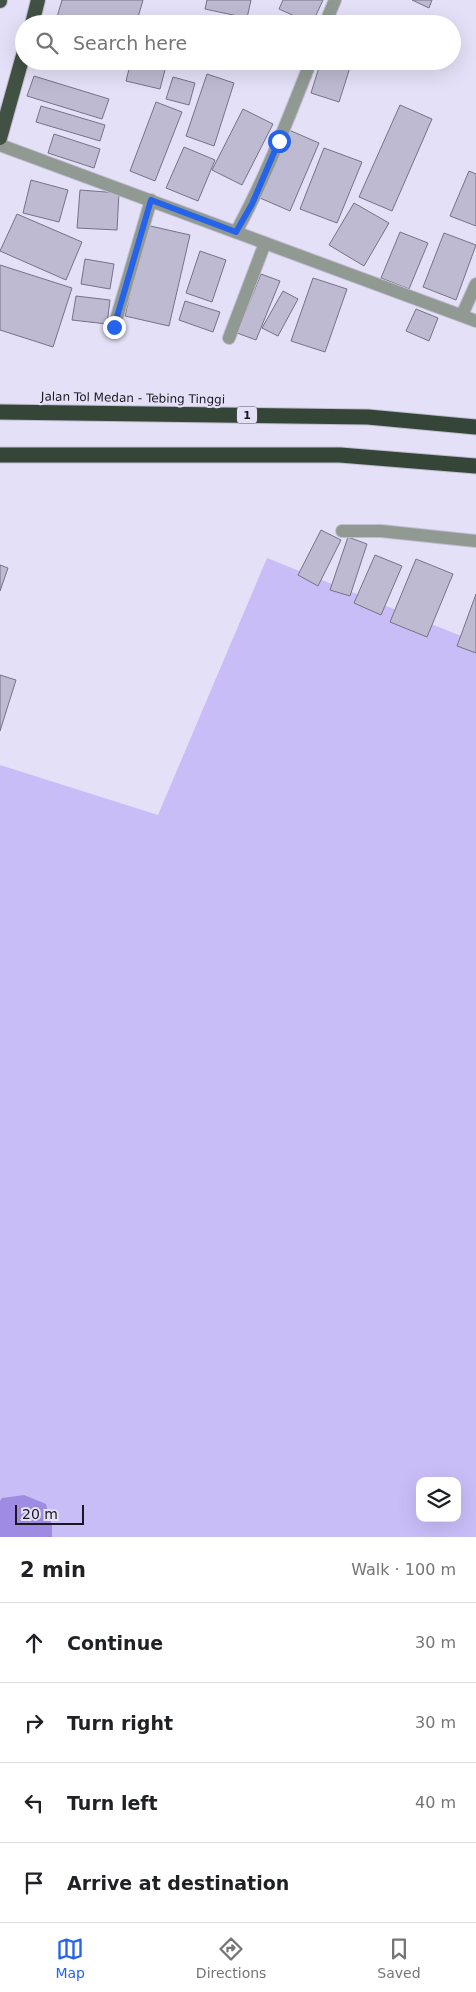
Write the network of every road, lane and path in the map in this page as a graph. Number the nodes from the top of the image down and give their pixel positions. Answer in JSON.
{"nodes":[{"id":1,"x":38,"y":0,"type":"edge"},
{"id":2,"x":335,"y":0,"type":"edge"},
{"id":3,"x":34,"y":15,"type":"edge"},
{"id":4,"x":329,"y":15,"type":"edge"},
{"id":5,"x":19,"y":70,"type":"edge"},
{"id":6,"x":307,"y":70,"type":"edge"},
{"id":7,"x":0,"y":138,"type":"edge"},
{"id":8,"x":0,"y":145,"type":"edge"},
{"id":9,"x":151,"y":200,"type":"junction"},
{"id":10,"x":236,"y":232,"type":"junction"},
{"id":11,"x":265,"y":243,"type":"junction"},
{"id":12,"x":476,"y":284,"type":"edge"},
{"id":13,"x":462,"y":315,"type":"junction"},
{"id":14,"x":476,"y":321,"type":"edge"},
{"id":15,"x":114,"y":327,"type":"dead end"},
{"id":16,"x":229,"y":338,"type":"dead end"},
{"id":17,"x":0,"y":412,"type":"edge"},
{"id":18,"x":476,"y":427,"type":"edge"},
{"id":19,"x":0,"y":454,"type":"edge"},
{"id":20,"x":476,"y":466,"type":"edge"},
{"id":21,"x":342,"y":531,"type":"dead end"},
{"id":22,"x":476,"y":541,"type":"edge"}],
"edges":[{"from":1,"to":3,"type":"highway"},
{"from":2,"to":4,"type":"street"},
{"from":5,"to":7,"type":"highway"},
{"from":6,"to":10,"type":"street"},
{"from":8,"to":9,"type":"street"},
{"from":9,"to":10,"type":"street"},
{"from":9,"to":15,"type":"street"},
{"from":10,"to":11,"type":"street"},
{"from":11,"to":13,"type":"street"},
{"from":11,"to":16,"type":"street"},
{"from":12,"to":13,"type":"street"},
{"from":13,"to":14,"type":"street"},
{"from":17,"to":18,"type":"highway","name":"Jalan Tol Medan - Tebing Tinggi","number":"1"},
{"from":19,"to":20,"type":"highway"},
{"from":21,"to":22,"type":"street"}]}
